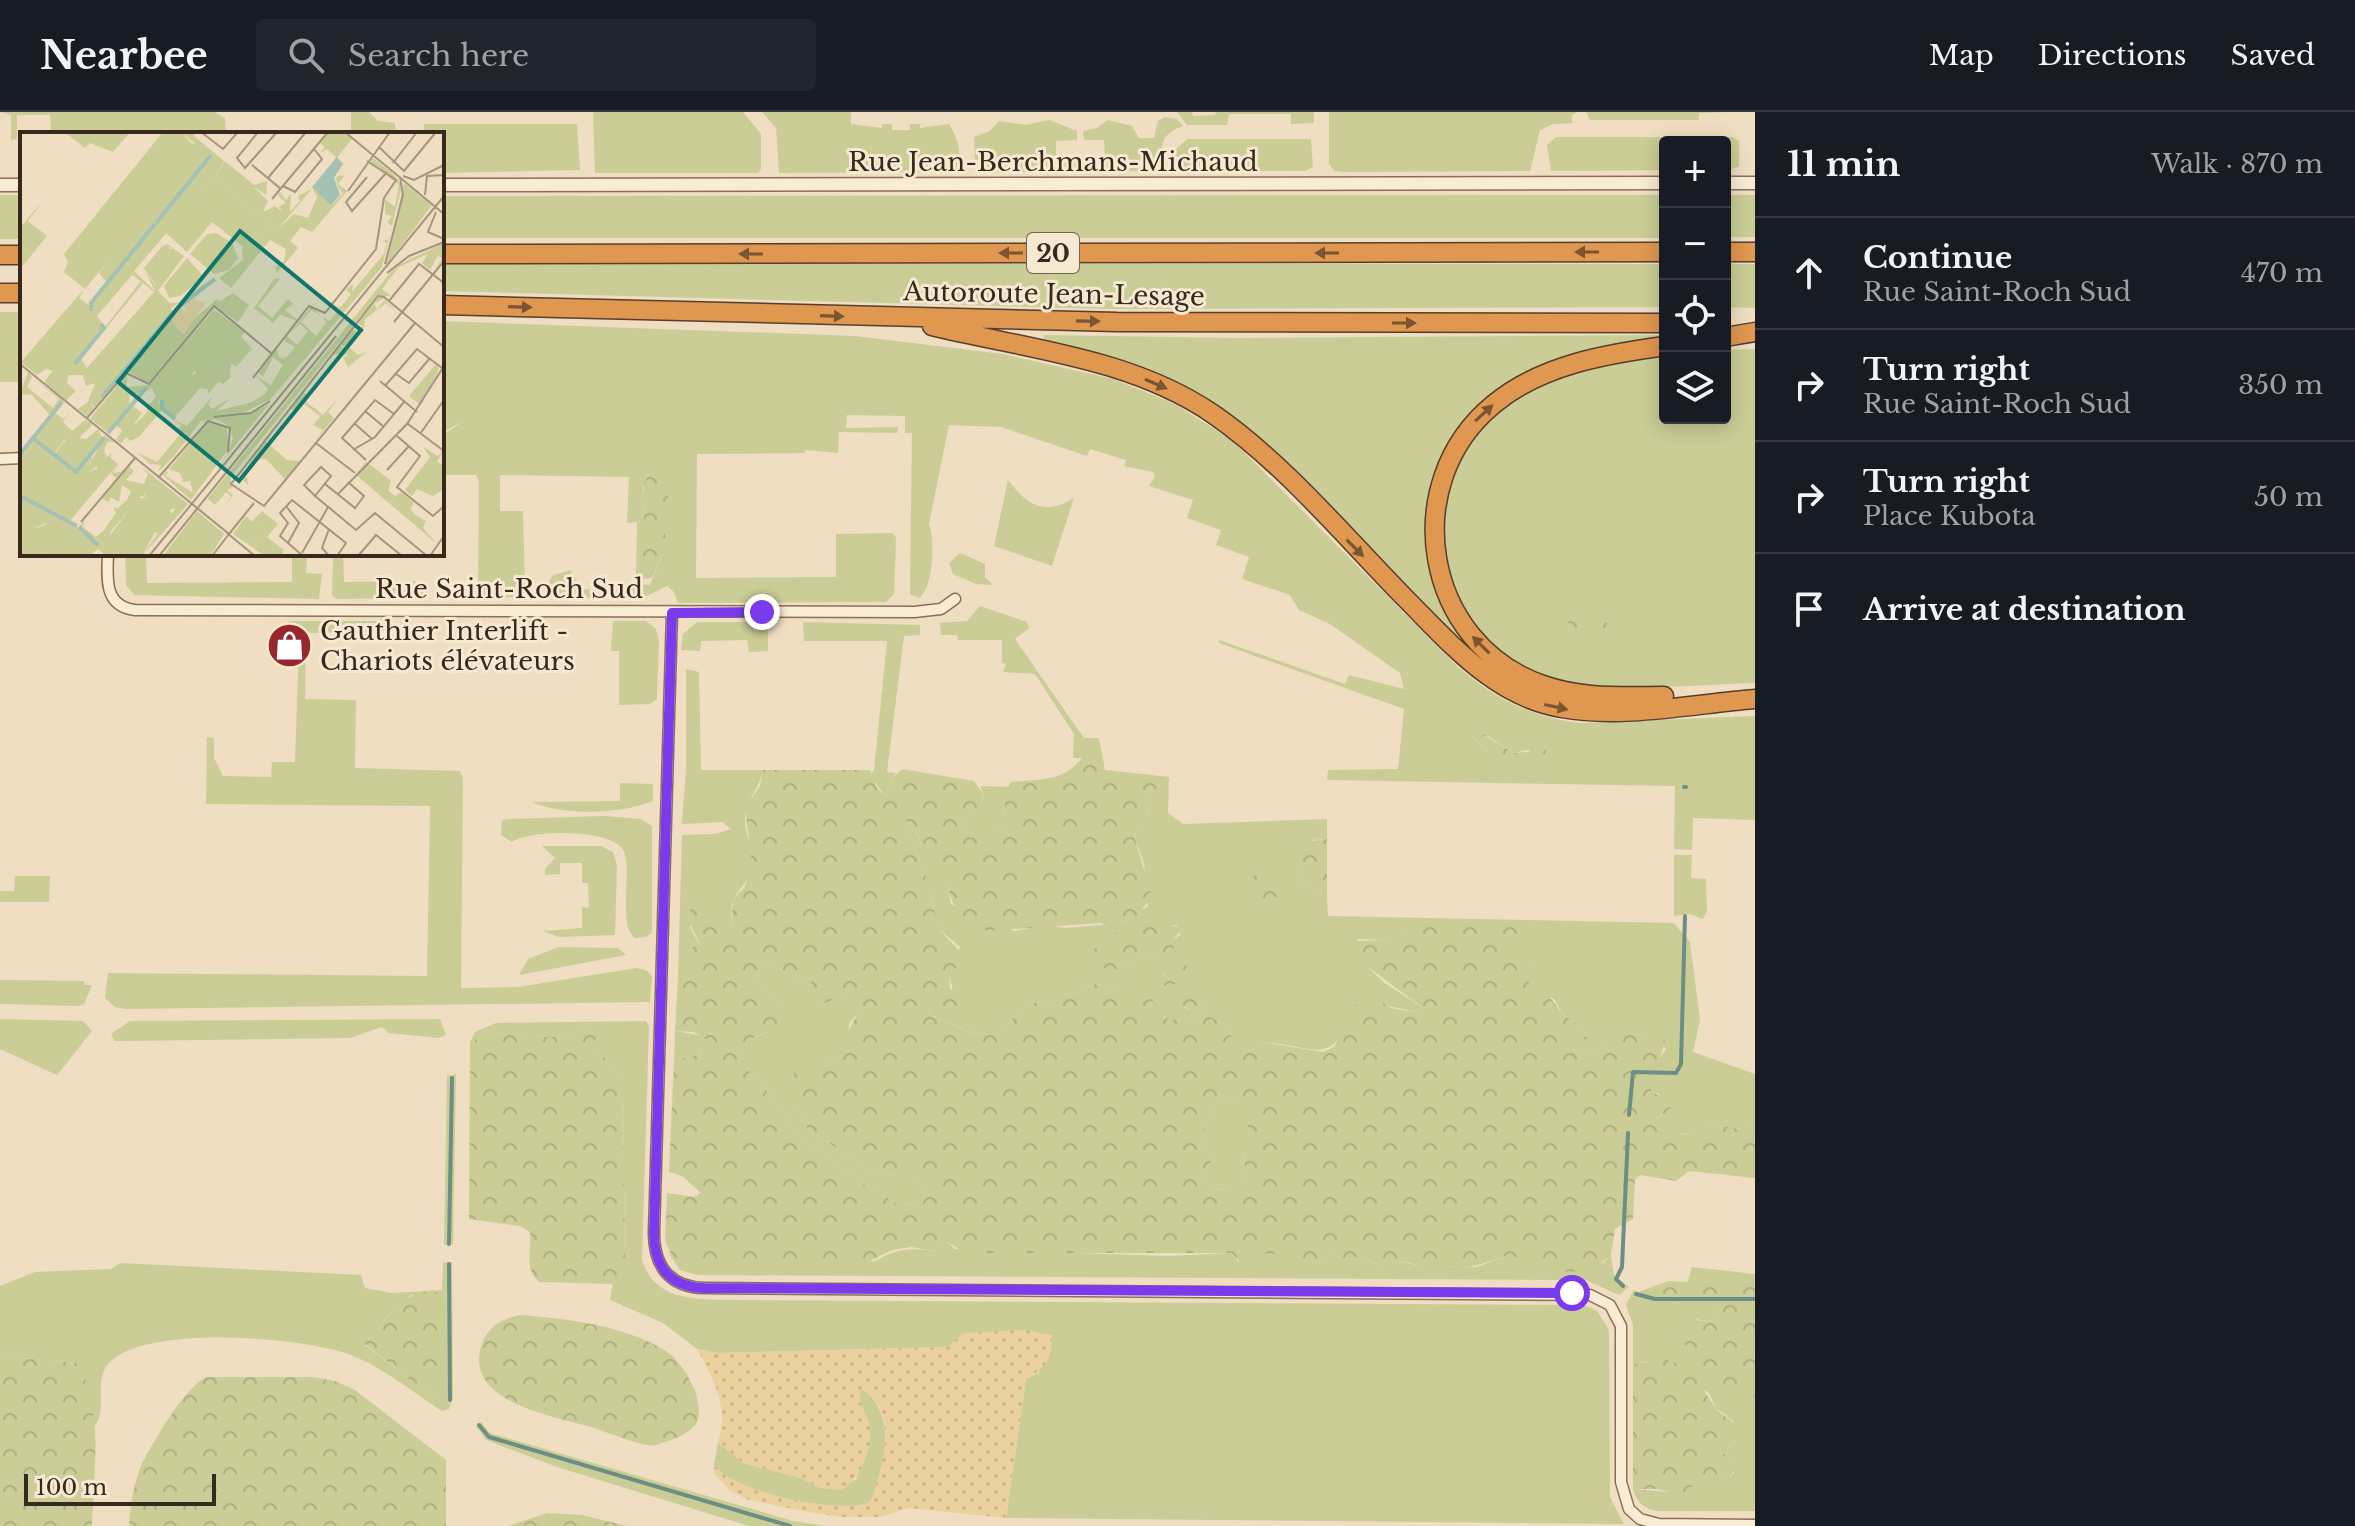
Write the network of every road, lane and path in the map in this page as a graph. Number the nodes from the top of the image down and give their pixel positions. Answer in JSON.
{"nodes":[{"id":1,"x":1659,"y":183,"type":"edge"},
{"id":2,"x":1731,"y":183,"type":"edge"},
{"id":3,"x":1755,"y":183,"type":"edge"},
{"id":4,"x":444,"y":185,"type":"edge"},
{"id":5,"x":1659,"y":252,"type":"edge"},
{"id":6,"x":1731,"y":252,"type":"edge"},
{"id":7,"x":1755,"y":252,"type":"edge"},
{"id":8,"x":444,"y":254,"type":"edge"},
{"id":9,"x":444,"y":305,"type":"edge"},
{"id":10,"x":898,"y":318,"type":"junction"},
{"id":11,"x":1659,"y":323,"type":"edge"},
{"id":12,"x":1731,"y":324,"type":"edge"},
{"id":13,"x":1755,"y":324,"type":"edge"},
{"id":14,"x":1755,"y":332,"type":"edge"},
{"id":15,"x":1731,"y":336,"type":"edge"},
{"id":16,"x":1659,"y":347,"type":"edge"},
{"id":17,"x":20,"y":458,"type":"edge"},
{"id":18,"x":0,"y":459,"type":"edge"},
{"id":19,"x":108,"y":556,"type":"edge"},
{"id":20,"x":955,"y":599,"type":"dead end"},
{"id":21,"x":672,"y":613,"type":"junction"},
{"id":22,"x":1755,"y":699,"type":"edge"},
{"id":23,"x":1755,"y":1525,"type":"edge"}],
"edges":[{"from":1,"to":4,"type":"street","name":"Rue Jean-Berchmans-Michaud"},
{"from":2,"to":3,"type":"street"},
{"from":5,"to":8,"type":"highway","name":"Autoroute Jean-Lesage","number":"20","one_way":true},
{"from":6,"to":7,"type":"highway"},
{"from":9,"to":10,"type":"highway","name":"Autoroute Jean-Lesage","one_way":true},
{"from":10,"to":11,"type":"highway","name":"Autoroute Jean-Lesage","one_way":true},
{"from":10,"to":22,"type":"highway","one_way":true},
{"from":12,"to":13,"type":"highway"},
{"from":14,"to":15,"type":"highway"},
{"from":22,"to":16,"type":"highway","one_way":true},
{"from":17,"to":18,"type":"street"},
{"from":19,"to":21,"type":"street","name":"Rue Saint-Roch Sud"},
{"from":20,"to":21,"type":"street"},
{"from":21,"to":23,"type":"street","name":"Rue Saint-Roch Sud"}]}
